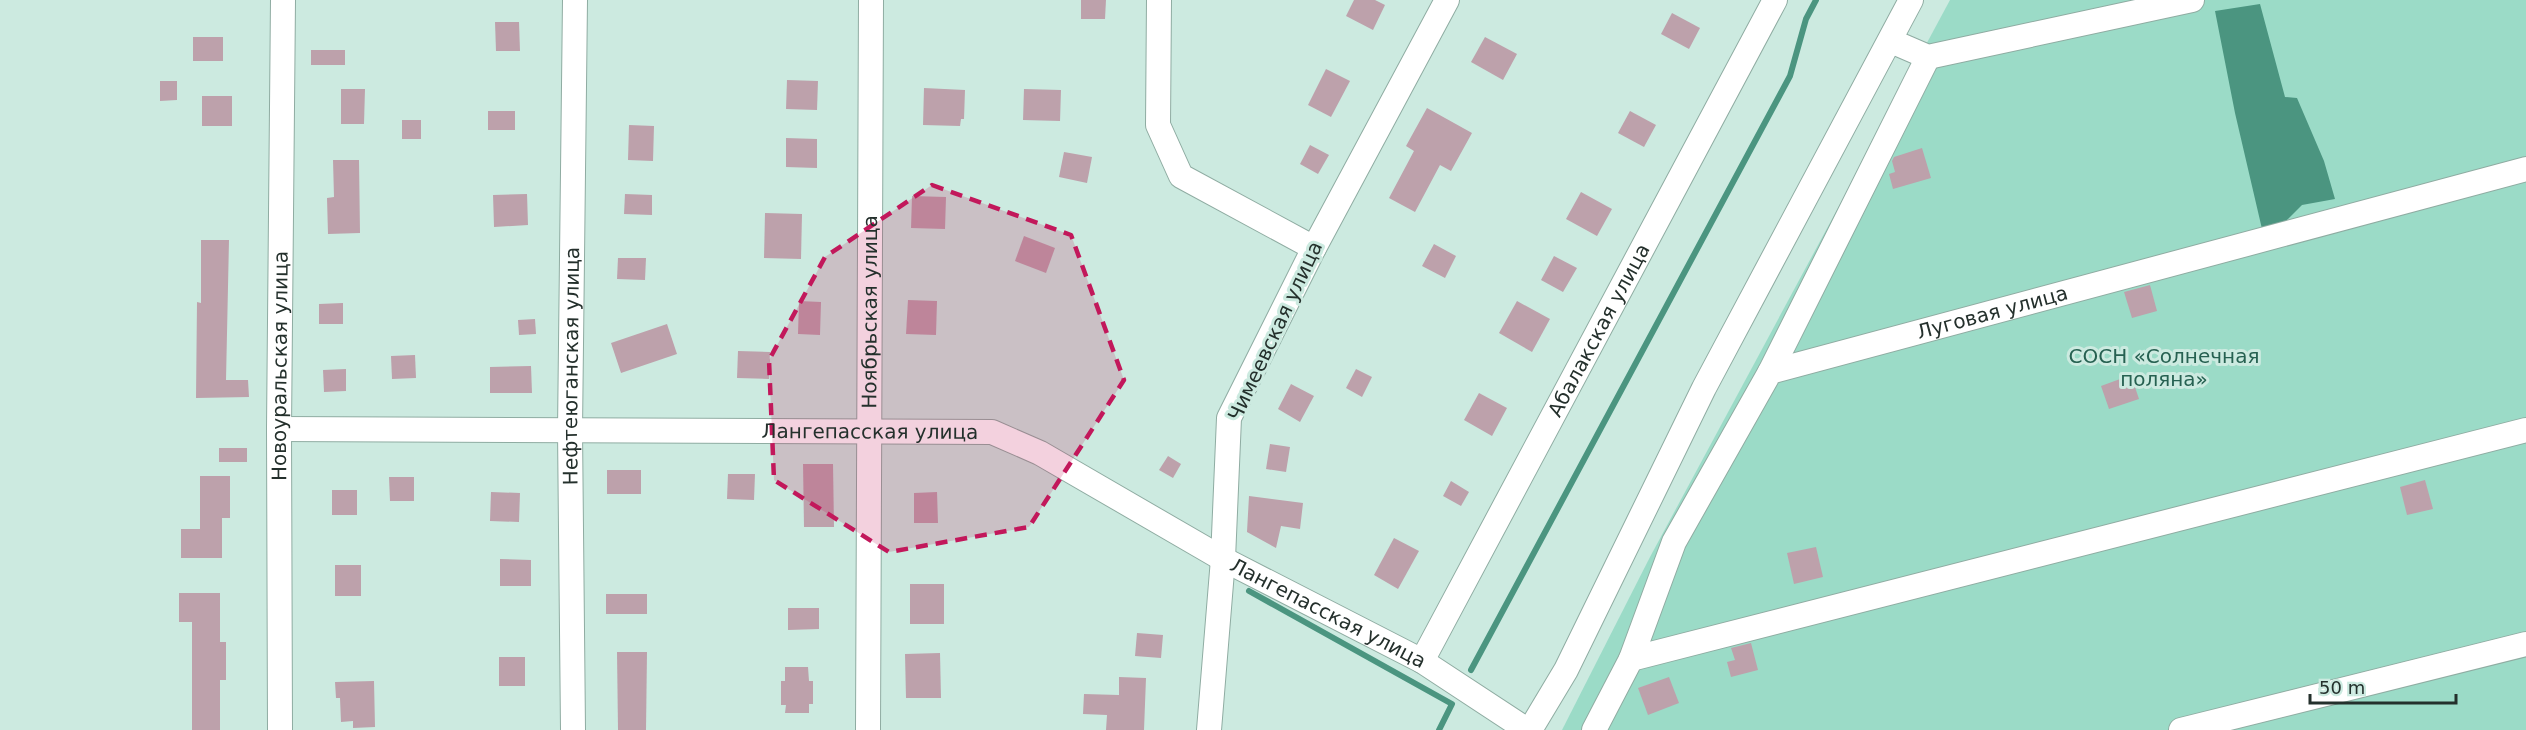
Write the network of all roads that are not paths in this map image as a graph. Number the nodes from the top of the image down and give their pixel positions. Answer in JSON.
{"nodes":[{"id":1,"x":284,"y":0,"type":"edge"},
{"id":2,"x":575,"y":0,"type":"edge"},
{"id":3,"x":871,"y":0,"type":"edge"},
{"id":4,"x":1159,"y":0,"type":"edge"},
{"id":5,"x":1447,"y":0,"type":"edge"},
{"id":6,"x":1775,"y":0,"type":"edge"},
{"id":7,"x":1911,"y":0,"type":"edge"},
{"id":8,"x":2192,"y":0,"type":"edge"},
{"id":9,"x":1891,"y":41,"type":"junction"},
{"id":10,"x":1928,"y":57,"type":"junction"},
{"id":11,"x":2526,"y":169,"type":"edge"},
{"id":12,"x":1314,"y":248,"type":"junction"},
{"id":13,"x":1770,"y":372,"type":"junction"},
{"id":14,"x":279,"y":429,"type":"junction"},
{"id":15,"x":570,"y":430,"type":"junction"},
{"id":16,"x":869,"y":430,"type":"junction"},
{"id":17,"x":2526,"y":430,"type":"edge"},
{"id":18,"x":1223,"y":559,"type":"junction"},
{"id":19,"x":2526,"y":644,"type":"edge"},
{"id":20,"x":1631,"y":659,"type":"junction"},
{"id":21,"x":1422,"y":661,"type":"junction"},
{"id":22,"x":280,"y":730,"type":"edge"},
{"id":23,"x":573,"y":730,"type":"edge"},
{"id":24,"x":868,"y":730,"type":"edge"},
{"id":25,"x":1209,"y":730,"type":"edge"},
{"id":26,"x":1529,"y":730,"type":"edge"},
{"id":27,"x":1593,"y":730,"type":"edge"},
{"id":28,"x":2181,"y":730,"type":"edge"}],
"edges":[{"from":1,"to":14,"type":"street","name":"Новоуральская улица"},
{"from":2,"to":15,"type":"street","name":"Нефтеюганская улица"},
{"from":3,"to":16,"type":"street","name":"Ноябрьская улица"},
{"from":4,"to":12,"type":"street"},
{"from":5,"to":12,"type":"street","name":"Чимеевская улица"},
{"from":6,"to":21,"type":"street","name":"Абалакская улица"},
{"from":7,"to":9,"type":"street"},
{"from":8,"to":10,"type":"street"},
{"from":9,"to":10,"type":"street"},
{"from":9,"to":26,"type":"street"},
{"from":10,"to":13,"type":"street"},
{"from":11,"to":13,"type":"street","name":"Луговая улица"},
{"from":12,"to":18,"type":"street","name":"Чимеевская улица"},
{"from":13,"to":20,"type":"street"},
{"from":14,"to":15,"type":"street","name":"Лангепасская улица"},
{"from":14,"to":22,"type":"street","name":"Новоуральская улица"},
{"from":15,"to":16,"type":"street","name":"Лангепасская улица"},
{"from":15,"to":23,"type":"street","name":"Нефтеюганская улица"},
{"from":16,"to":18,"type":"street","name":"Лангепасская улица"},
{"from":16,"to":24,"type":"street","name":"Ноябрьская улица"},
{"from":17,"to":20,"type":"street"},
{"from":18,"to":21,"type":"street","name":"Лангепасская улица"},
{"from":18,"to":25,"type":"street","name":"Чимеевская улица"},
{"from":19,"to":28,"type":"street"},
{"from":20,"to":27,"type":"street"},
{"from":21,"to":26,"type":"street","name":"Лангепасская улица"}]}
